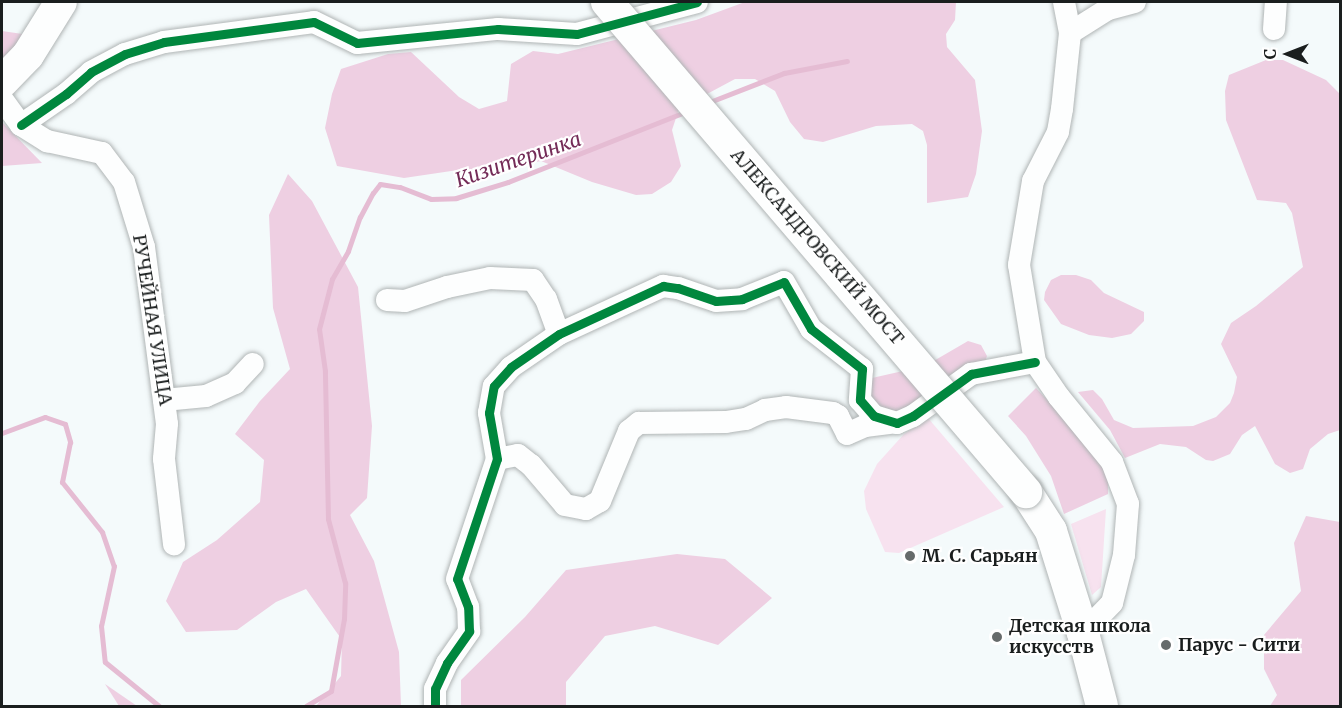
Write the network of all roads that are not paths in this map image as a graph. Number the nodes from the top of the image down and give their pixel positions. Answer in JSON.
{"nodes":[{"id":1,"x":61,"y":2,"type":"edge"},
{"id":2,"x":607,"y":2,"type":"edge"},
{"id":3,"x":697,"y":2,"type":"edge"},
{"id":4,"x":1064,"y":2,"type":"edge"},
{"id":5,"x":1136,"y":2,"type":"edge"},
{"id":6,"x":1276,"y":2,"type":"edge"},
{"id":7,"x":1275,"y":29,"type":"dead end"},
{"id":8,"x":1070,"y":33,"type":"junction"},
{"id":9,"x":2,"y":82,"type":"edge"},
{"id":10,"x":2,"y":99,"type":"edge"},
{"id":11,"x":21,"y":124,"type":"junction"},
{"id":12,"x":387,"y":300,"type":"dead end"},
{"id":13,"x":559,"y":334,"type":"junction"},
{"id":14,"x":1035,"y":362,"type":"junction"},
{"id":15,"x":253,"y":364,"type":"dead end"},
{"id":16,"x":164,"y":400,"type":"junction"},
{"id":17,"x":897,"y":423,"type":"junction"},
{"id":18,"x":497,"y":459,"type":"junction"},
{"id":19,"x":174,"y":544,"type":"dead end"},
{"id":20,"x":1083,"y":633,"type":"junction"},
{"id":21,"x":435,"y":706,"type":"edge"},
{"id":22,"x":1102,"y":706,"type":"edge"}],
"edges":[{"from":1,"to":9,"type":"main road"},
{"from":2,"to":20,"type":"main road","name":"АЛЕКСАНДРОВСКИЙ МОСТ","bridge":true},
{"from":3,"to":11,"type":"street"},
{"from":4,"to":8,"type":"street"},
{"from":5,"to":8,"type":"street"},
{"from":6,"to":7,"type":"street"},
{"from":8,"to":14,"type":"street"},
{"from":10,"to":11,"type":"street","name":"РУЧЕЙНАЯ УЛИЦА"},
{"from":11,"to":16,"type":"street","name":"РУЧЕЙНАЯ УЛИЦА"},
{"from":12,"to":13,"type":"street"},
{"from":13,"to":17,"type":"street"},
{"from":13,"to":18,"type":"street"},
{"from":14,"to":17,"type":"street"},
{"from":14,"to":20,"type":"street"},
{"from":15,"to":16,"type":"street"},
{"from":16,"to":19,"type":"street","name":"РУЧЕЙНАЯ УЛИЦА"},
{"from":17,"to":18,"type":"street"},
{"from":18,"to":21,"type":"street"},
{"from":20,"to":22,"type":"main road","name":"АЛЕКСАНДРОВСКИЙ МОСТ"}]}
